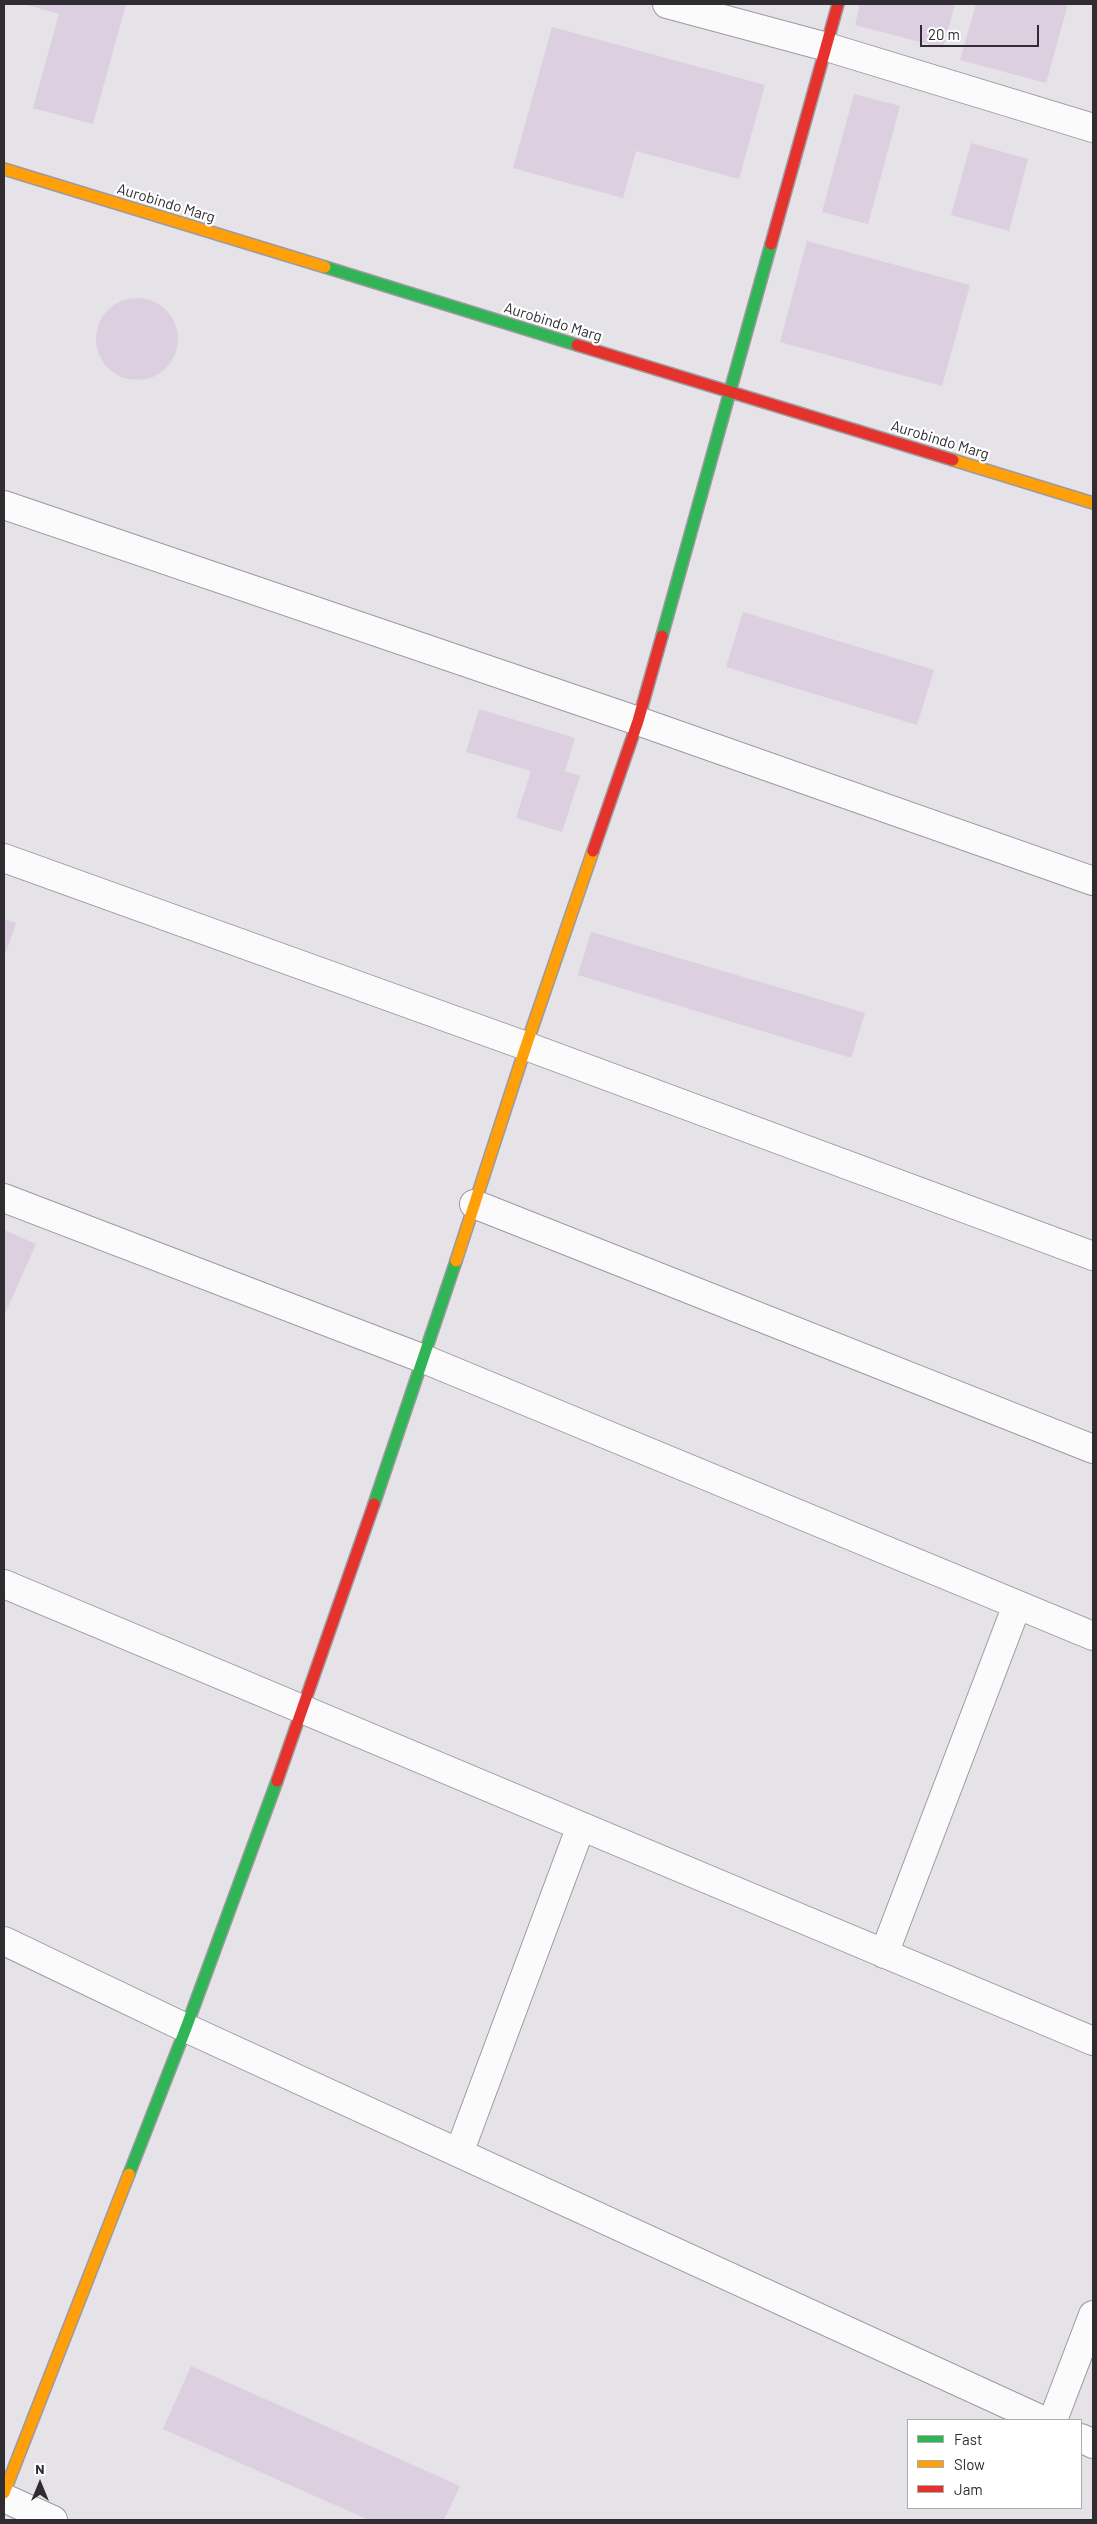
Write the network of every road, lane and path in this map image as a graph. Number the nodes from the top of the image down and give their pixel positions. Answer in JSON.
{"nodes":[{"id":1,"x":667,"y":4,"type":"edge"},
{"id":2,"x":838,"y":4,"type":"edge"},
{"id":3,"x":827,"y":47,"type":"junction"},
{"id":4,"x":1093,"y":128,"type":"edge"},
{"id":5,"x":4,"y":169,"type":"edge"},
{"id":6,"x":730,"y":392,"type":"junction"},
{"id":7,"x":1093,"y":503,"type":"edge"},
{"id":8,"x":4,"y":505,"type":"edge"},
{"id":9,"x":638,"y":721,"type":"junction"},
{"id":10,"x":4,"y":858,"type":"edge"},
{"id":11,"x":1093,"y":881,"type":"edge"},
{"id":12,"x":526,"y":1046,"type":"junction"},
{"id":13,"x":4,"y":1198,"type":"edge"},
{"id":14,"x":474,"y":1204,"type":"junction"},
{"id":15,"x":1093,"y":1256,"type":"edge"},
{"id":16,"x":424,"y":1359,"type":"junction"},
{"id":17,"x":1093,"y":1450,"type":"edge"},
{"id":18,"x":4,"y":1584,"type":"edge"},
{"id":19,"x":1017,"y":1605,"type":"junction"},
{"id":20,"x":1093,"y":1636,"type":"edge"},
{"id":21,"x":303,"y":1708,"type":"junction"},
{"id":22,"x":581,"y":1826,"type":"junction"},
{"id":23,"x":4,"y":1941,"type":"edge"},
{"id":24,"x":884,"y":1954,"type":"junction"},
{"id":25,"x":186,"y":2028,"type":"junction"},
{"id":26,"x":1093,"y":2041,"type":"edge"},
{"id":27,"x":459,"y":2153,"type":"junction"},
{"id":28,"x":1093,"y":2315,"type":"edge"},
{"id":29,"x":1040,"y":2419,"type":"edge"},
{"id":30,"x":1053,"y":2419,"type":"edge"},
{"id":31,"x":4,"y":2493,"type":"edge"},
{"id":32,"x":4,"y":2498,"type":"edge"},
{"id":33,"x":53,"y":2520,"type":"edge"}],
"edges":[{"from":1,"to":3,"type":"street"},
{"from":2,"to":3,"type":"street"},
{"from":3,"to":4,"type":"street"},
{"from":3,"to":6,"type":"street"},
{"from":5,"to":6,"type":"street","name":"Aurobindo Marg"},
{"from":6,"to":7,"type":"street","name":"Aurobindo Marg"},
{"from":6,"to":9,"type":"street"},
{"from":8,"to":9,"type":"street"},
{"from":9,"to":11,"type":"street"},
{"from":9,"to":12,"type":"street"},
{"from":10,"to":12,"type":"street"},
{"from":12,"to":14,"type":"street"},
{"from":12,"to":15,"type":"street"},
{"from":13,"to":16,"type":"street"},
{"from":14,"to":16,"type":"street"},
{"from":14,"to":17,"type":"street"},
{"from":16,"to":19,"type":"street"},
{"from":16,"to":21,"type":"street"},
{"from":18,"to":21,"type":"street"},
{"from":19,"to":20,"type":"street"},
{"from":19,"to":24,"type":"street"},
{"from":21,"to":22,"type":"street"},
{"from":21,"to":25,"type":"street"},
{"from":22,"to":24,"type":"street"},
{"from":22,"to":27,"type":"street"},
{"from":23,"to":25,"type":"street"},
{"from":24,"to":26,"type":"street"},
{"from":25,"to":27,"type":"street"},
{"from":25,"to":31,"type":"street"},
{"from":27,"to":29,"type":"street"},
{"from":28,"to":30,"type":"street"},
{"from":32,"to":33,"type":"street"}]}
